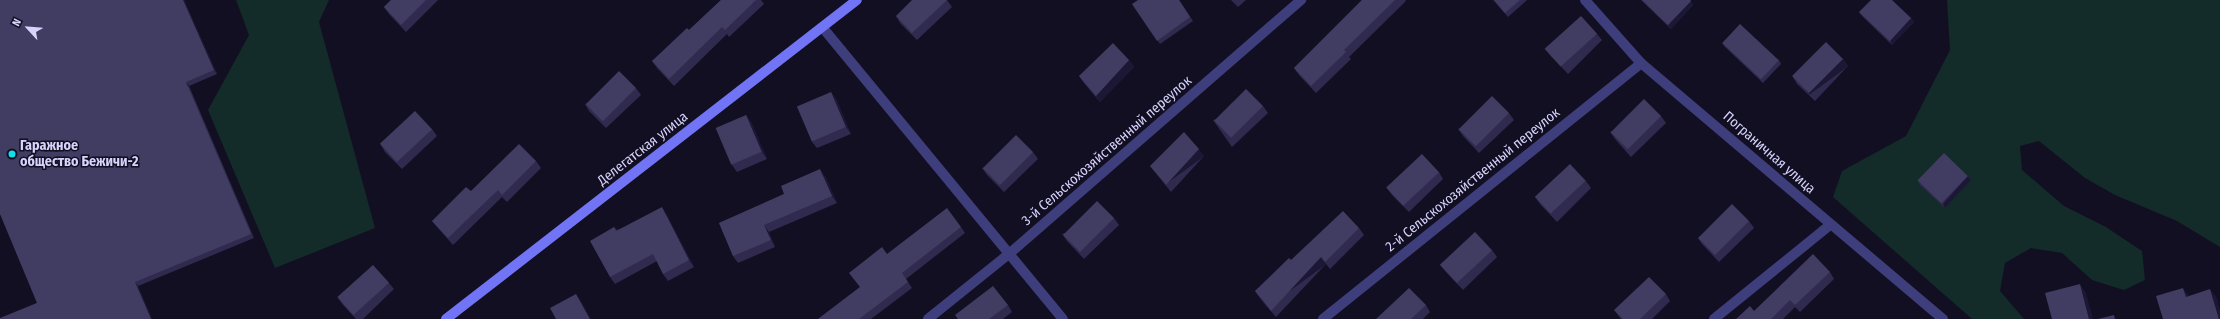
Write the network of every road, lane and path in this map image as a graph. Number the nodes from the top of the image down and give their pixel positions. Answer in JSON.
{"nodes":[{"id":1,"x":857,"y":0,"type":"edge"},
{"id":2,"x":1301,"y":0,"type":"edge"},
{"id":3,"x":1586,"y":0,"type":"edge"},
{"id":4,"x":823,"y":28,"type":"junction"},
{"id":5,"x":1641,"y":63,"type":"junction"},
{"id":6,"x":1830,"y":225,"type":"junction"},
{"id":7,"x":1010,"y":253,"type":"junction"},
{"id":8,"x":446,"y":319,"type":"edge"},
{"id":9,"x":928,"y":319,"type":"edge"},
{"id":10,"x":1063,"y":319,"type":"edge"},
{"id":11,"x":1323,"y":319,"type":"edge"},
{"id":12,"x":1714,"y":319,"type":"edge"},
{"id":13,"x":1943,"y":319,"type":"edge"}],
"edges":[{"from":1,"to":4,"type":"street","name":"Делегатская улица"},
{"from":2,"to":7,"type":"street","name":"3-й Сельскохозяйственный переулок"},
{"from":3,"to":5,"type":"street","name":"Пограничная улица"},
{"from":4,"to":7,"type":"street"},
{"from":4,"to":8,"type":"street","name":"Делегатская улица"},
{"from":5,"to":6,"type":"street","name":"Пограничная улица"},
{"from":5,"to":11,"type":"street","name":"2-й Сельскохозяйственный переулок"},
{"from":6,"to":12,"type":"street"},
{"from":6,"to":13,"type":"street","name":"Пограничная улица"},
{"from":7,"to":9,"type":"street","name":"3-й Сельскохозяйственный переулок"},
{"from":7,"to":10,"type":"street"}]}
